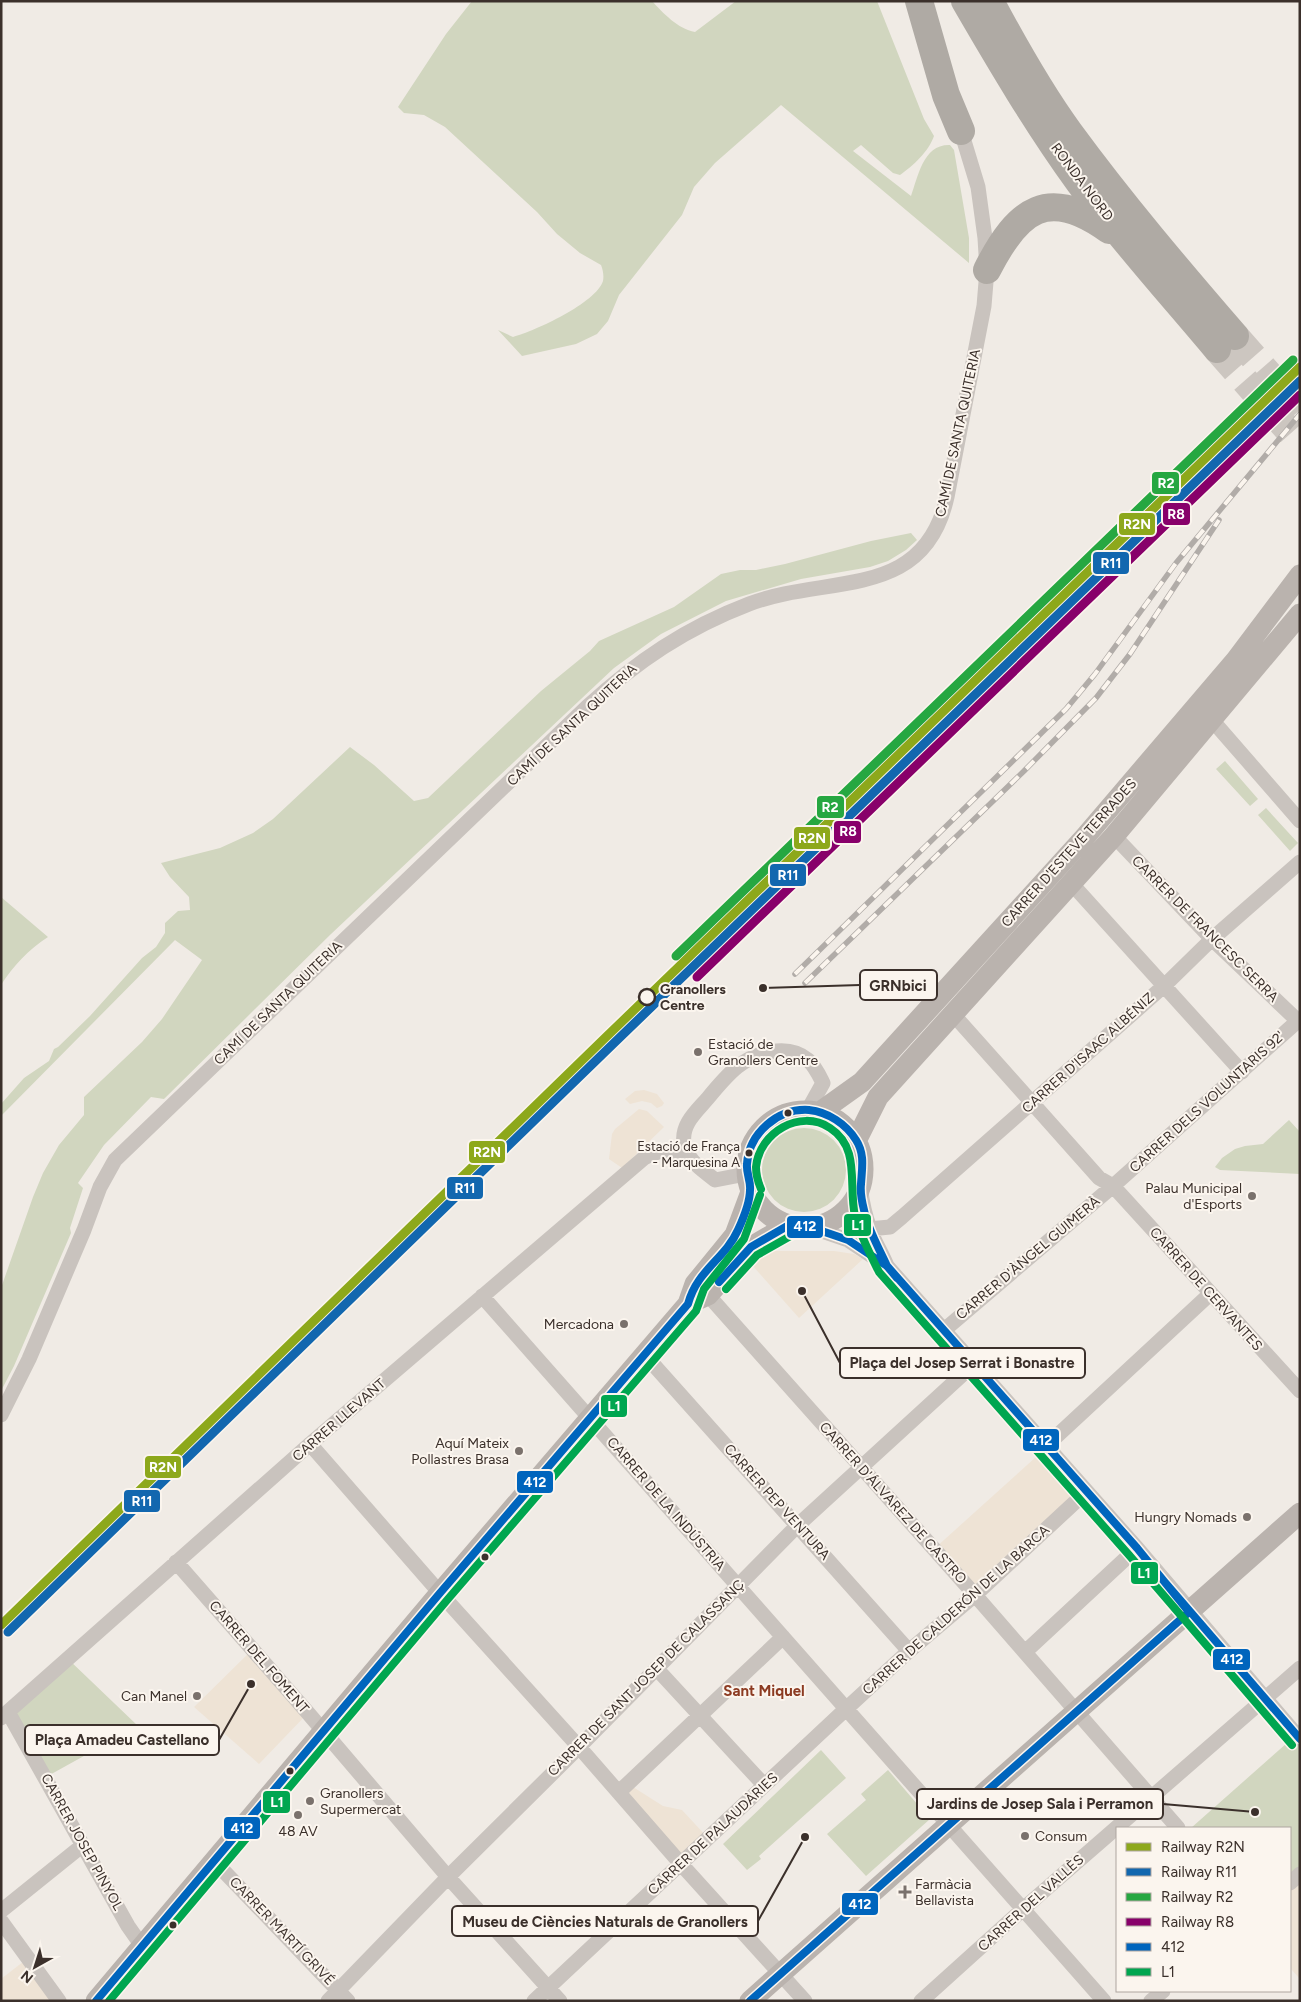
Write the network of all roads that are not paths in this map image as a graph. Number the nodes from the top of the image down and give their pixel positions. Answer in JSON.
{"nodes":[{"id":1,"x":919,"y":1,"type":"edge"},
{"id":2,"x":965,"y":1,"type":"edge"},
{"id":3,"x":990,"y":1,"type":"edge"},
{"id":4,"x":961,"y":131,"type":"joint"},
{"id":5,"x":1128,"y":243,"type":"junction"},
{"id":6,"x":987,"y":270,"type":"junction"},
{"id":7,"x":1300,"y":575,"type":"edge"},
{"id":8,"x":1300,"y":614,"type":"edge"},
{"id":9,"x":1212,"y":720,"type":"junction"},
{"id":10,"x":1300,"y":821,"type":"edge"},
{"id":11,"x":1114,"y":836,"type":"junction"},
{"id":12,"x":1300,"y":862,"type":"edge"},
{"id":13,"x":1071,"y":883,"type":"junction"},
{"id":14,"x":1212,"y":939,"type":"junction"},
{"id":15,"x":1165,"y":985,"type":"junction"},
{"id":16,"x":952,"y":1013,"type":"junction"},
{"id":17,"x":1299,"y":1020,"type":"edge"},
{"id":18,"x":1242,"y":1072,"type":"junction"},
{"id":19,"x":1033,"y":1102,"type":"junction"},
{"id":20,"x":814,"y":1111,"type":"junction"},
{"id":21,"x":856,"y":1141,"type":"junction"},
{"id":22,"x":690,"y":1158,"type":"junction"},
{"id":23,"x":749,"y":1183,"type":"junction"},
{"id":24,"x":1113,"y":1186,"type":"junction"},
{"id":25,"x":860,"y":1187,"type":"junction"},
{"id":26,"x":799,"y":1226,"type":"junction"},
{"id":27,"x":869,"y":1228,"type":"junction"},
{"id":28,"x":887,"y":1266,"type":"junction"},
{"id":29,"x":1210,"y":1294,"type":"junction"},
{"id":30,"x":708,"y":1295,"type":"junction"},
{"id":31,"x":482,"y":1296,"type":"junction"},
{"id":32,"x":688,"y":1304,"type":"junction"},
{"id":33,"x":943,"y":1331,"type":"junction"},
{"id":34,"x":644,"y":1354,"type":"junction"},
{"id":35,"x":974,"y":1364,"type":"junction"},
{"id":36,"x":1300,"y":1391,"type":"edge"},
{"id":37,"x":1,"y":1415,"type":"edge"},
{"id":38,"x":590,"y":1418,"type":"junction"},
{"id":39,"x":310,"y":1444,"type":"junction"},
{"id":40,"x":1046,"y":1446,"type":"junction"},
{"id":41,"x":860,"y":1467,"type":"junction"},
{"id":42,"x":1086,"y":1492,"type":"junction"},
{"id":43,"x":1300,"y":1513,"type":"edge"},
{"id":44,"x":798,"y":1526,"type":"junction"},
{"id":45,"x":1137,"y":1548,"type":"junction"},
{"id":46,"x":176,"y":1562,"type":"junction"},
{"id":47,"x":738,"y":1586,"type":"junction"},
{"id":48,"x":440,"y":1593,"type":"junction"},
{"id":49,"x":975,"y":1595,"type":"junction"},
{"id":50,"x":1190,"y":1612,"type":"junction"},
{"id":51,"x":783,"y":1637,"type":"junction"},
{"id":52,"x":909,"y":1651,"type":"junction"},
{"id":53,"x":1024,"y":1652,"type":"junction"},
{"id":54,"x":656,"y":1668,"type":"junction"},
{"id":55,"x":1300,"y":1668,"type":"edge"},
{"id":56,"x":1264,"y":1699,"type":"junction"},
{"id":57,"x":847,"y":1708,"type":"junction"},
{"id":58,"x":1077,"y":1712,"type":"junction"},
{"id":59,"x":5,"y":1715,"type":"edge"},
{"id":60,"x":700,"y":1715,"type":"junction"},
{"id":61,"x":324,"y":1732,"type":"junction"},
{"id":62,"x":1300,"y":1739,"type":"edge"},
{"id":63,"x":580,"y":1747,"type":"junction"},
{"id":64,"x":764,"y":1785,"type":"junction"},
{"id":65,"x":619,"y":1792,"type":"junction"},
{"id":66,"x":1151,"y":1797,"type":"junction"},
{"id":67,"x":950,"y":1824,"type":"junction"},
{"id":68,"x":1117,"y":1827,"type":"edge"},
{"id":69,"x":1177,"y":1827,"type":"edge"},
{"id":70,"x":1116,"y":1828,"type":"edge"},
{"id":71,"x":83,"y":1845,"type":"junction"},
{"id":72,"x":215,"y":1862,"type":"junction"},
{"id":73,"x":681,"y":1864,"type":"junction"},
{"id":74,"x":448,"y":1877,"type":"junction"},
{"id":75,"x":1023,"y":1909,"type":"junction"},
{"id":76,"x":1,"y":1911,"type":"edge"},
{"id":77,"x":1,"y":1921,"type":"edge"},
{"id":78,"x":142,"y":1946,"type":"junction"},
{"id":79,"x":781,"y":1974,"type":"junction"},
{"id":80,"x":549,"y":1988,"type":"junction"},
{"id":81,"x":1162,"y":1992,"type":"edge"},
{"id":82,"x":338,"y":1997,"type":"edge"},
{"id":83,"x":59,"y":2001,"type":"edge"},
{"id":84,"x":96,"y":2001,"type":"edge"},
{"id":85,"x":534,"y":2001,"type":"edge"},
{"id":86,"x":560,"y":2001,"type":"edge"},
{"id":87,"x":750,"y":2001,"type":"edge"},
{"id":88,"x":805,"y":2001,"type":"edge"},
{"id":89,"x":921,"y":2001,"type":"edge"},
{"id":90,"x":1104,"y":2001,"type":"edge"},
{"id":91,"x":1151,"y":2001,"type":"edge"}],
"edges":[{"from":1,"to":4,"type":"highway"},
{"from":2,"to":5,"type":"highway","name":"RONDA NORD"},
{"from":3,"to":5,"type":"highway","name":"RONDA NORD"},
{"from":4,"to":6,"type":"street","name":"CAMÍ DE SANTA QUITERIA"},
{"from":5,"to":6,"type":"highway"},
{"from":6,"to":37,"type":"street","name":"CAMÍ DE SANTA QUITERIA"},
{"from":7,"to":20,"type":"street","name":"CARRER D'ESTEVE TERRADES"},
{"from":8,"to":9,"type":"street","name":"CARRER D'ESTEVE TERRADES"},
{"from":9,"to":10,"type":"street"},
{"from":9,"to":11,"type":"street","name":"CARRER D'ESTEVE TERRADES"},
{"from":11,"to":13,"type":"street","name":"CARRER D'ESTEVE TERRADES"},
{"from":11,"to":14,"type":"street","name":"CARRER DE FRANCESC SERRA"},
{"from":12,"to":14,"type":"street","name":"CARRER D'ISAAC ALBÉNIZ"},
{"from":13,"to":15,"type":"street"},
{"from":13,"to":16,"type":"street","name":"CARRER D'ESTEVE TERRADES"},
{"from":14,"to":15,"type":"street","name":"CARRER D'ISAAC ALBÉNIZ"},
{"from":14,"to":17,"type":"street","name":"CARRER DE FRANCESC SERRA"},
{"from":15,"to":18,"type":"street"},
{"from":15,"to":19,"type":"street","name":"CARRER D'ISAAC ALBÉNIZ"},
{"from":16,"to":19,"type":"street","name":"CARRER DE CERVANTES"},
{"from":16,"to":21,"type":"street","name":"CARRER D'ESTEVE TERRADES"},
{"from":17,"to":18,"type":"street","name":"CARRER DELS VOLUNTARIS 92'"},
{"from":18,"to":24,"type":"street","name":"CARRER DELS VOLUNTARIS 92'"},
{"from":19,"to":24,"type":"street","name":"CARRER DE CERVANTES"},
{"from":19,"to":27,"type":"street","name":"CARRER D'ISAAC ALBÉNIZ"},
{"from":20,"to":21,"type":"street"},
{"from":20,"to":22,"type":"street"},
{"from":20,"to":23,"type":"street"},
{"from":21,"to":25,"type":"street"},
{"from":22,"to":23,"type":"street","name":"CARRER LLEVANT"},
{"from":22,"to":31,"type":"street","name":"CARRER LLEVANT"},
{"from":23,"to":26,"type":"street"},
{"from":23,"to":32,"type":"street"},
{"from":24,"to":29,"type":"street","name":"CARRER DE CERVANTES"},
{"from":24,"to":33,"type":"street","name":"CARRER D'ÀNGEL GUIMERÀ"},
{"from":25,"to":26,"type":"street"},
{"from":25,"to":27,"type":"street"},
{"from":26,"to":28,"type":"street"},
{"from":26,"to":30,"type":"street"},
{"from":27,"to":28,"type":"street"},
{"from":28,"to":33,"type":"street"},
{"from":29,"to":36,"type":"street","name":"CARRER DE CERVANTES"},
{"from":29,"to":40,"type":"street"},
{"from":30,"to":32,"type":"street"},
{"from":30,"to":41,"type":"street","name":"CARRER D'ÁLVAREZ DE CASTRO"},
{"from":31,"to":38,"type":"street","name":"CARRER DE LA INDÚSTRIA"},
{"from":31,"to":39,"type":"street","name":"CARRER LLEVANT"},
{"from":32,"to":34,"type":"street"},
{"from":33,"to":35,"type":"street"},
{"from":34,"to":38,"type":"street"},
{"from":34,"to":44,"type":"street","name":"CARRER PEP VENTURA"},
{"from":35,"to":40,"type":"street"},
{"from":35,"to":41,"type":"street","name":"CARRER DE SANT JOSEP DE CALASSANÇ"},
{"from":38,"to":47,"type":"street","name":"CARRER DE LA INDÚSTRIA"},
{"from":38,"to":48,"type":"street"},
{"from":39,"to":46,"type":"street","name":"CARRER LLEVANT"},
{"from":39,"to":48,"type":"street"},
{"from":40,"to":42,"type":"street"},
{"from":41,"to":44,"type":"street","name":"CARRER DE SANT JOSEP DE CALASSANÇ"},
{"from":41,"to":49,"type":"street","name":"CARRER D'ÁLVAREZ DE CASTRO"},
{"from":42,"to":45,"type":"street"},
{"from":42,"to":49,"type":"street","name":"CARRER DE CALDERÓN DE LA BARCA"},
{"from":43,"to":50,"type":"street"},
{"from":44,"to":47,"type":"street","name":"CARRER DE SANT JOSEP DE CALASSANÇ"},
{"from":44,"to":52,"type":"street","name":"CARRER PEP VENTURA"},
{"from":45,"to":50,"type":"street"},
{"from":45,"to":53,"type":"street"},
{"from":46,"to":59,"type":"street","name":"CARRER LLEVANT"},
{"from":46,"to":61,"type":"street","name":"CARRER DEL FOMENT"},
{"from":47,"to":51,"type":"street","name":"CARRER DE LA INDÚSTRIA"},
{"from":47,"to":54,"type":"street","name":"CARRER DE SANT JOSEP DE CALASSANÇ"},
{"from":48,"to":61,"type":"street"},
{"from":48,"to":63,"type":"street"},
{"from":49,"to":52,"type":"street","name":"CARRER DE CALDERÓN DE LA BARCA"},
{"from":49,"to":53,"type":"street","name":"CARRER D'ÁLVAREZ DE CASTRO"},
{"from":50,"to":56,"type":"street"},
{"from":50,"to":58,"type":"street"},
{"from":51,"to":57,"type":"street","name":"CARRER DE LA INDÚSTRIA"},
{"from":51,"to":60,"type":"street"},
{"from":52,"to":57,"type":"street","name":"CARRER DE CALDERÓN DE LA BARCA"},
{"from":53,"to":58,"type":"street","name":"CARRER D'ÁLVAREZ DE CASTRO"},
{"from":54,"to":60,"type":"street"},
{"from":54,"to":63,"type":"street","name":"CARRER DE SANT JOSEP DE CALASSANÇ"},
{"from":55,"to":56,"type":"street","name":"CARRER DEL VALLÈS"},
{"from":56,"to":62,"type":"street"},
{"from":56,"to":66,"type":"street","name":"CARRER DEL VALLÈS"},
{"from":57,"to":64,"type":"street","name":"CARRER DE PALAUDÀRIES"},
{"from":57,"to":67,"type":"street","name":"CARRER DE LA INDÚSTRIA"},
{"from":58,"to":66,"type":"street","name":"CARRER D'ÁLVAREZ DE CASTRO"},
{"from":58,"to":67,"type":"street"},
{"from":59,"to":71,"type":"street","name":"CARRER JOSEP PINYOL"},
{"from":60,"to":64,"type":"street"},
{"from":60,"to":65,"type":"street"},
{"from":61,"to":72,"type":"street"},
{"from":61,"to":74,"type":"street","name":"CARRER DEL FOMENT"},
{"from":63,"to":65,"type":"street"},
{"from":63,"to":74,"type":"street","name":"CARRER DE SANT JOSEP DE CALASSANÇ"},
{"from":64,"to":73,"type":"street","name":"CARRER DE PALAUDÀRIES"},
{"from":65,"to":73,"type":"street"},
{"from":66,"to":68,"type":"street","name":"CARRER DEL VALLÈS"},
{"from":66,"to":69,"type":"street","name":"CARRER D'ÁLVAREZ DE CASTRO"},
{"from":67,"to":75,"type":"street","name":"CARRER DE LA INDÚSTRIA"},
{"from":67,"to":79,"type":"street"},
{"from":70,"to":75,"type":"street","name":"CARRER DEL VALLÈS"},
{"from":71,"to":76,"type":"street"},
{"from":71,"to":78,"type":"street","name":"CARRER JOSEP PINYOL"},
{"from":72,"to":78,"type":"street"},
{"from":72,"to":82,"type":"street","name":"CARRER MARTÍ GRIVÉ"},
{"from":73,"to":79,"type":"street"},
{"from":73,"to":80,"type":"street","name":"CARRER DE PALAUDÀRIES"},
{"from":74,"to":80,"type":"street","name":"CARRER DEL FOMENT"},
{"from":74,"to":82,"type":"street","name":"CARRER DE SANT JOSEP DE CALASSANÇ"},
{"from":75,"to":89,"type":"street","name":"CARRER DEL VALLÈS"},
{"from":75,"to":90,"type":"street","name":"CARRER DE LA INDÚSTRIA"},
{"from":77,"to":83,"type":"street"},
{"from":78,"to":84,"type":"street"},
{"from":79,"to":87,"type":"street"},
{"from":79,"to":88,"type":"street"},
{"from":80,"to":85,"type":"street","name":"CARRER DE PALAUDÀRIES"},
{"from":80,"to":86,"type":"street","name":"CARRER DEL FOMENT"},
{"from":81,"to":91,"type":"street"}]}
